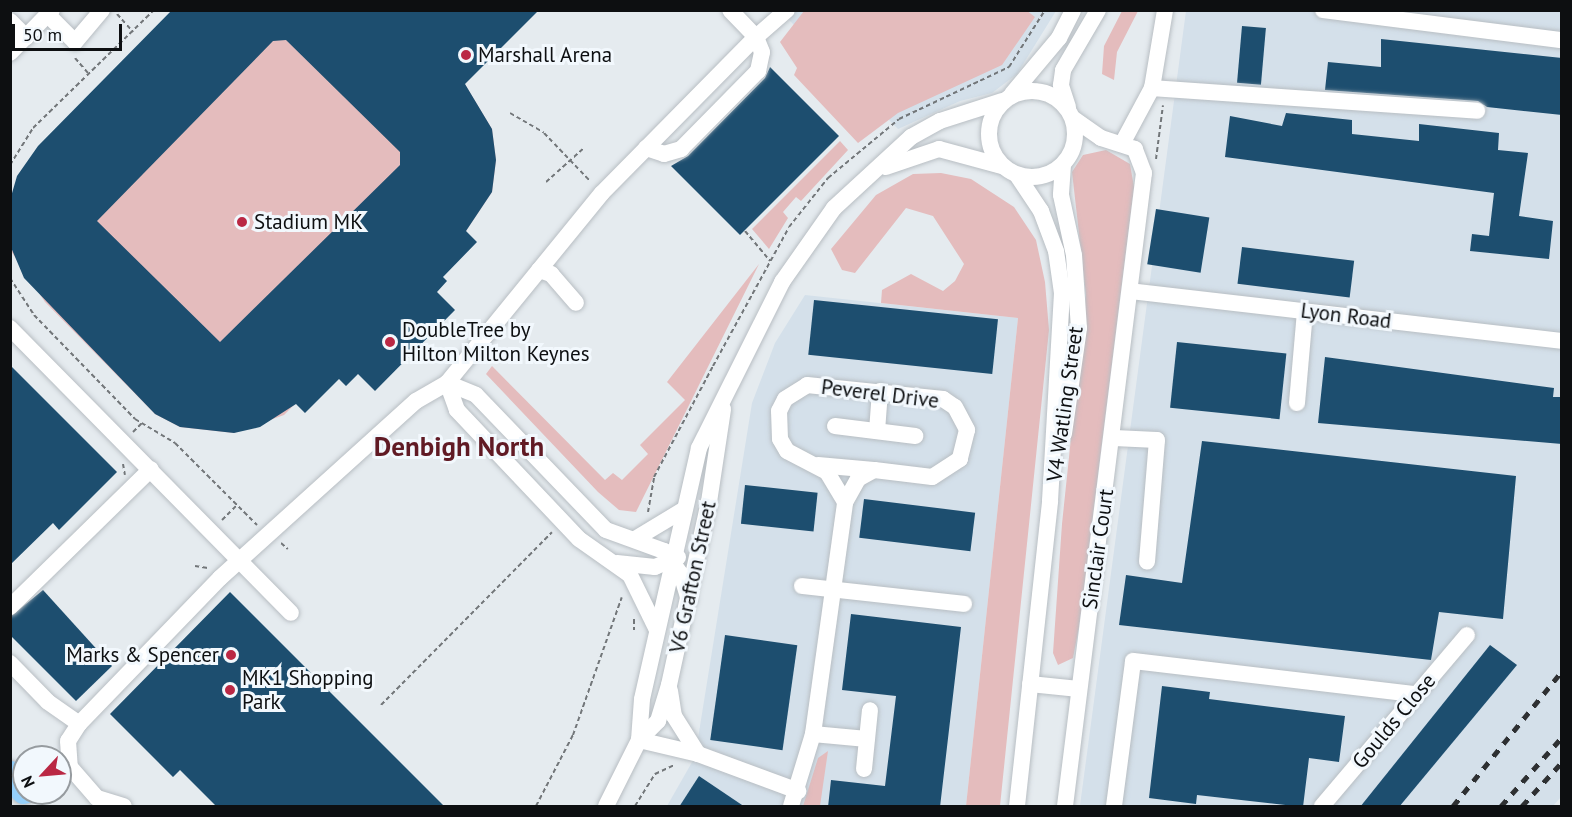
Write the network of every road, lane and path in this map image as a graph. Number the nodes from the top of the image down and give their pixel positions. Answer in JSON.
{"nodes":[{"id":1,"x":102,"y":10,"type":"edge"},
{"id":2,"x":114,"y":10,"type":"edge"},
{"id":3,"x":154,"y":10,"type":"edge"},
{"id":4,"x":730,"y":10,"type":"edge"},
{"id":5,"x":787,"y":10,"type":"edge"},
{"id":6,"x":1063,"y":10,"type":"edge"},
{"id":7,"x":1073,"y":10,"type":"edge"},
{"id":8,"x":1098,"y":10,"type":"edge"},
{"id":9,"x":1165,"y":10,"type":"edge"},
{"id":10,"x":1323,"y":10,"type":"edge"},
{"id":11,"x":50,"y":13,"type":"edge"},
{"id":12,"x":10,"y":21,"type":"edge"},
{"id":13,"x":133,"y":32,"type":"junction"},
{"id":14,"x":26,"y":37,"type":"junction"},
{"id":15,"x":756,"y":37,"type":"junction"},
{"id":16,"x":1562,"y":40,"type":"edge"},
{"id":17,"x":1050,"y":50,"type":"junction"},
{"id":18,"x":10,"y":53,"type":"edge"},
{"id":19,"x":1152,"y":88,"type":"junction"},
{"id":20,"x":1007,"y":98,"type":"junction"},
{"id":21,"x":1477,"y":111,"type":"dead end"},
{"id":22,"x":510,"y":113,"type":"dead end"},
{"id":23,"x":1071,"y":114,"type":"junction"},
{"id":24,"x":1101,"y":138,"type":"junction"},
{"id":25,"x":1123,"y":142,"type":"junction"},
{"id":26,"x":585,"y":147,"type":"dead end"},
{"id":27,"x":646,"y":148,"type":"junction"},
{"id":28,"x":1067,"y":159,"type":"junction"},
{"id":29,"x":571,"y":160,"type":"junction"},
{"id":30,"x":10,"y":165,"type":"edge"},
{"id":31,"x":1010,"y":170,"type":"junction"},
{"id":32,"x":546,"y":183,"type":"dead end"},
{"id":33,"x":855,"y":184,"type":"junction"},
{"id":34,"x":594,"y":186,"type":"dead end"},
{"id":35,"x":744,"y":231,"type":"dead end"},
{"id":36,"x":770,"y":261,"type":"dead end"},
{"id":37,"x":538,"y":270,"type":"junction"},
{"id":38,"x":11,"y":280,"type":"edge"},
{"id":39,"x":1130,"y":291,"type":"junction"},
{"id":40,"x":576,"y":303,"type":"dead end"},
{"id":41,"x":1305,"y":311,"type":"junction"},
{"id":42,"x":10,"y":328,"type":"edge"},
{"id":43,"x":1562,"y":341,"type":"edge"},
{"id":44,"x":447,"y":383,"type":"junction"},
{"id":45,"x":880,"y":391,"type":"junction"},
{"id":46,"x":1297,"y":403,"type":"dead end"},
{"id":47,"x":724,"y":405,"type":"junction"},
{"id":48,"x":835,"y":426,"type":"dead end"},
{"id":49,"x":877,"y":431,"type":"junction"},
{"id":50,"x":915,"y":436,"type":"dead end"},
{"id":51,"x":1114,"y":438,"type":"junction"},
{"id":52,"x":818,"y":465,"type":"junction"},
{"id":53,"x":151,"y":469,"type":"junction"},
{"id":54,"x":874,"y":470,"type":"junction"},
{"id":55,"x":1050,"y":501,"type":"junction"},
{"id":56,"x":710,"y":502,"type":"junction"},
{"id":57,"x":844,"y":502,"type":"junction"},
{"id":58,"x":237,"y":505,"type":"junction"},
{"id":59,"x":683,"y":510,"type":"junction"},
{"id":60,"x":261,"y":522,"type":"dead end"},
{"id":61,"x":554,"y":530,"type":"dead end"},
{"id":62,"x":212,"y":531,"type":"junction"},
{"id":63,"x":635,"y":538,"type":"junction"},
{"id":64,"x":240,"y":560,"type":"junction"},
{"id":65,"x":673,"y":560,"type":"junction"},
{"id":66,"x":1147,"y":562,"type":"dead end"},
{"id":67,"x":616,"y":563,"type":"junction"},
{"id":68,"x":802,"y":586,"type":"dead end"},
{"id":69,"x":835,"y":588,"type":"junction"},
{"id":70,"x":689,"y":600,"type":"junction"},
{"id":71,"x":964,"y":604,"type":"dead end"},
{"id":72,"x":10,"y":607,"type":"edge"},
{"id":73,"x":291,"y":613,"type":"dead end"},
{"id":74,"x":657,"y":630,"type":"junction"},
{"id":75,"x":1467,"y":635,"type":"dead end"},
{"id":76,"x":10,"y":663,"type":"edge"},
{"id":77,"x":1029,"y":684,"type":"junction"},
{"id":78,"x":669,"y":685,"type":"junction"},
{"id":79,"x":1078,"y":689,"type":"junction"},
{"id":80,"x":1416,"y":694,"type":"junction"},
{"id":81,"x":381,"y":705,"type":"dead end"},
{"id":82,"x":870,"y":711,"type":"dead end"},
{"id":83,"x":79,"y":724,"type":"junction"},
{"id":84,"x":813,"y":734,"type":"junction"},
{"id":85,"x":867,"y":739,"type":"junction"},
{"id":86,"x":639,"y":740,"type":"junction"},
{"id":87,"x":699,"y":754,"type":"junction"},
{"id":88,"x":864,"y":769,"type":"dead end"},
{"id":89,"x":794,"y":799,"type":"edge"},
{"id":90,"x":124,"y":807,"type":"edge"},
{"id":91,"x":606,"y":807,"type":"edge"},
{"id":92,"x":635,"y":807,"type":"edge"},
{"id":93,"x":1017,"y":807,"type":"edge"},
{"id":94,"x":1065,"y":807,"type":"edge"},
{"id":95,"x":1114,"y":807,"type":"edge"},
{"id":96,"x":1322,"y":807,"type":"edge"}],
"edges":[{"from":1,"to":11,"type":"street"},
{"from":2,"to":13,"type":"path"},
{"from":3,"to":13,"type":"path"},
{"from":4,"to":15,"type":"street"},
{"from":5,"to":15,"type":"street"},
{"from":6,"to":17,"type":"street"},
{"from":7,"to":17,"type":"street"},
{"from":8,"to":23,"type":"street"},
{"from":9,"to":19,"type":"street"},
{"from":10,"to":16,"type":"street"},
{"from":11,"to":14,"type":"street"},
{"from":12,"to":14,"type":"street"},
{"from":13,"to":30,"type":"path"},
{"from":14,"to":18,"type":"street"},
{"from":15,"to":27,"type":"street"},
{"from":15,"to":27,"type":"street"},
{"from":17,"to":20,"type":"street"},
{"from":19,"to":21,"type":"street"},
{"from":19,"to":25,"type":"street"},
{"from":20,"to":23,"type":"street"},
{"from":20,"to":31,"type":"street"},
{"from":20,"to":33,"type":"street","name":"V6 Grafton Street"},
{"from":22,"to":29,"type":"path"},
{"from":23,"to":24,"type":"street"},
{"from":23,"to":28,"type":"street"},
{"from":24,"to":25,"type":"street"},
{"from":24,"to":28,"type":"street"},
{"from":25,"to":39,"type":"street","name":"Sinclair Court"},
{"from":26,"to":29,"type":"path"},
{"from":27,"to":37,"type":"street"},
{"from":28,"to":31,"type":"street"},
{"from":28,"to":55,"type":"street","name":"V4 Watling Street"},
{"from":29,"to":32,"type":"path"},
{"from":29,"to":34,"type":"path"},
{"from":31,"to":33,"type":"street","name":"V6 Grafton Street"},
{"from":31,"to":55,"type":"street","name":"V4 Watling Street"},
{"from":33,"to":47,"type":"street","name":"V6 Grafton Street"},
{"from":35,"to":36,"type":"path"},
{"from":37,"to":40,"type":"street"},
{"from":37,"to":44,"type":"street"},
{"from":38,"to":58,"type":"path"},
{"from":39,"to":41,"type":"street","name":"Lyon Road"},
{"from":39,"to":51,"type":"street","name":"Sinclair Court"},
{"from":41,"to":43,"type":"street","name":"Lyon Road"},
{"from":41,"to":46,"type":"street"},
{"from":42,"to":53,"type":"street"},
{"from":44,"to":63,"type":"street"},
{"from":44,"to":64,"type":"street"},
{"from":44,"to":67,"type":"street"},
{"from":45,"to":49,"type":"street"},
{"from":45,"to":52,"type":"street","name":"Peverel Drive"},
{"from":45,"to":54,"type":"street","name":"Peverel Drive"},
{"from":47,"to":56,"type":"street","name":"V6 Grafton Street"},
{"from":47,"to":59,"type":"street","name":"V6 Grafton Street"},
{"from":48,"to":49,"type":"street"},
{"from":49,"to":50,"type":"street"},
{"from":51,"to":66,"type":"street"},
{"from":51,"to":79,"type":"street","name":"Sinclair Court"},
{"from":52,"to":54,"type":"street","name":"Peverel Drive"},
{"from":52,"to":57,"type":"street","name":"Peverel Drive"},
{"from":53,"to":62,"type":"street"},
{"from":53,"to":72,"type":"street"},
{"from":54,"to":57,"type":"street"},
{"from":55,"to":77,"type":"street","name":"V4 Watling Street"},
{"from":56,"to":65,"type":"street"},
{"from":56,"to":70,"type":"street","name":"V6 Grafton Street"},
{"from":57,"to":69,"type":"street"},
{"from":58,"to":60,"type":"path"},
{"from":58,"to":62,"type":"path"},
{"from":59,"to":63,"type":"street"},
{"from":59,"to":65,"type":"street","name":"V6 Grafton Street"},
{"from":61,"to":81,"type":"path"},
{"from":62,"to":64,"type":"street"},
{"from":63,"to":65,"type":"street"},
{"from":64,"to":73,"type":"street"},
{"from":64,"to":83,"type":"street"},
{"from":65,"to":67,"type":"street"},
{"from":65,"to":70,"type":"street"},
{"from":65,"to":74,"type":"street","name":"V6 Grafton Street"},
{"from":67,"to":74,"type":"street"},
{"from":68,"to":69,"type":"street"},
{"from":69,"to":71,"type":"street"},
{"from":69,"to":84,"type":"street"},
{"from":70,"to":78,"type":"street","name":"V6 Grafton Street"},
{"from":74,"to":86,"type":"street","name":"V6 Grafton Street"},
{"from":75,"to":80,"type":"street","name":"Goulds Close"},
{"from":76,"to":83,"type":"street"},
{"from":77,"to":79,"type":"street"},
{"from":77,"to":93,"type":"street","name":"V4 Watling Street"},
{"from":78,"to":86,"type":"street","name":"V6 Grafton Street"},
{"from":78,"to":87,"type":"street"},
{"from":79,"to":94,"type":"street","name":"Sinclair Court"},
{"from":80,"to":95,"type":"street"},
{"from":80,"to":96,"type":"street","name":"Goulds Close"},
{"from":82,"to":85,"type":"street"},
{"from":83,"to":90,"type":"street"},
{"from":84,"to":85,"type":"street"},
{"from":84,"to":89,"type":"street"},
{"from":85,"to":88,"type":"street"},
{"from":86,"to":87,"type":"street"},
{"from":86,"to":91,"type":"street","name":"V6 Grafton Street"},
{"from":87,"to":89,"type":"street"},
{"from":87,"to":92,"type":"path"}]}
